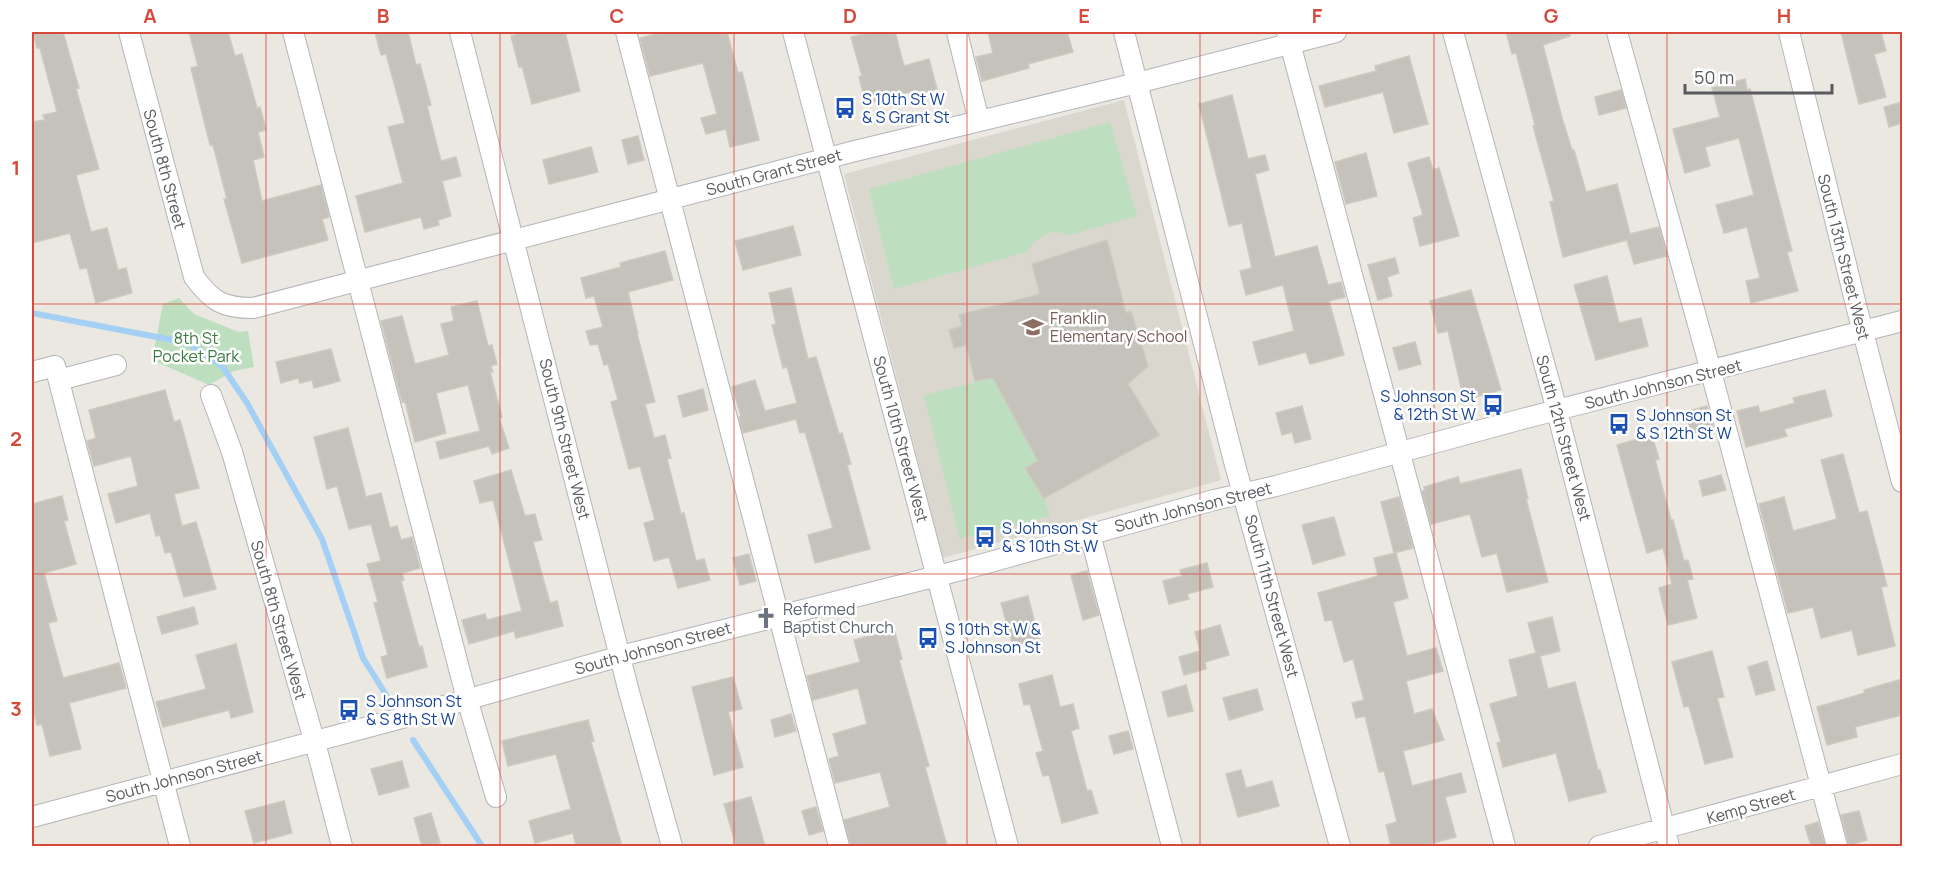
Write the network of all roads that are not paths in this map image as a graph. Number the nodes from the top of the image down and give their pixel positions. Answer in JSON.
{"nodes":[{"id":1,"x":129,"y":32,"type":"edge"},
{"id":2,"x":292,"y":32,"type":"edge"},
{"id":3,"x":460,"y":32,"type":"edge"},
{"id":4,"x":626,"y":32,"type":"edge"},
{"id":5,"x":793,"y":32,"type":"edge"},
{"id":6,"x":957,"y":32,"type":"edge"},
{"id":7,"x":1124,"y":32,"type":"edge"},
{"id":8,"x":1336,"y":32,"type":"edge"},
{"id":9,"x":1453,"y":32,"type":"edge"},
{"id":10,"x":1617,"y":32,"type":"edge"},
{"id":11,"x":1789,"y":32,"type":"edge"},
{"id":12,"x":1289,"y":38,"type":"edge"},
{"id":13,"x":1137,"y":82,"type":"junction"},
{"id":14,"x":979,"y":121,"type":"junction"},
{"id":15,"x":827,"y":158,"type":"junction"},
{"id":16,"x":670,"y":199,"type":"junction"},
{"id":17,"x":514,"y":240,"type":"junction"},
{"id":18,"x":357,"y":281,"type":"junction"},
{"id":19,"x":214,"y":300,"type":"joint"},
{"id":20,"x":1902,"y":321,"type":"edge"},
{"id":21,"x":1863,"y":332,"type":"junction"},
{"id":22,"x":116,"y":365,"type":"dead end"},
{"id":23,"x":32,"y":372,"type":"edge"},
{"id":24,"x":1711,"y":372,"type":"junction"},
{"id":25,"x":57,"y":373,"type":"junction"},
{"id":26,"x":211,"y":396,"type":"dead end"},
{"id":27,"x":1556,"y":410,"type":"junction"},
{"id":28,"x":1399,"y":453,"type":"junction"},
{"id":29,"x":1902,"y":482,"type":"edge"},
{"id":30,"x":1243,"y":492,"type":"junction"},
{"id":31,"x":1090,"y":534,"type":"junction"},
{"id":32,"x":938,"y":576,"type":"junction"},
{"id":33,"x":778,"y":615,"type":"junction"},
{"id":34,"x":621,"y":656,"type":"junction"},
{"id":35,"x":467,"y":699,"type":"junction"},
{"id":36,"x":314,"y":741,"type":"junction"},
{"id":37,"x":1902,"y":764,"type":"edge"},
{"id":38,"x":162,"y":781,"type":"junction"},
{"id":39,"x":1821,"y":786,"type":"junction"},
{"id":40,"x":496,"y":798,"type":"dead end"},
{"id":41,"x":32,"y":817,"type":"edge"},
{"id":42,"x":1667,"y":838,"type":"edge"},
{"id":43,"x":180,"y":846,"type":"edge"},
{"id":44,"x":342,"y":846,"type":"edge"},
{"id":45,"x":672,"y":846,"type":"edge"},
{"id":46,"x":839,"y":846,"type":"edge"},
{"id":47,"x":1008,"y":846,"type":"edge"},
{"id":48,"x":1172,"y":846,"type":"edge"},
{"id":49,"x":1340,"y":846,"type":"edge"},
{"id":50,"x":1505,"y":846,"type":"edge"},
{"id":51,"x":1599,"y":846,"type":"edge"},
{"id":52,"x":1837,"y":846,"type":"edge"}],
"edges":[{"from":1,"to":19,"type":"street","name":"South 8th Street"},
{"from":2,"to":18,"type":"street"},
{"from":3,"to":17,"type":"street","name":"South 9th Street West"},
{"from":4,"to":16,"type":"street"},
{"from":5,"to":15,"type":"street","name":"South 10th Street West"},
{"from":6,"to":14,"type":"street"},
{"from":7,"to":13,"type":"street","name":"South 11th Street West"},
{"from":8,"to":12,"type":"street","name":"South Grant Street"},
{"from":9,"to":27,"type":"street","name":"South 12th Street West"},
{"from":10,"to":24,"type":"street"},
{"from":11,"to":21,"type":"street","name":"South 13th Street West"},
{"from":12,"to":13,"type":"street","name":"South Grant Street"},
{"from":12,"to":28,"type":"street"},
{"from":13,"to":14,"type":"street","name":"South Grant Street"},
{"from":13,"to":30,"type":"street","name":"South 11th Street West"},
{"from":14,"to":15,"type":"street","name":"South Grant Street"},
{"from":15,"to":16,"type":"street","name":"South Grant Street"},
{"from":15,"to":32,"type":"street","name":"South 10th Street West"},
{"from":16,"to":17,"type":"street","name":"South Grant Street"},
{"from":16,"to":33,"type":"street"},
{"from":17,"to":18,"type":"street","name":"South Grant Street"},
{"from":17,"to":34,"type":"street","name":"South 9th Street West"},
{"from":18,"to":19,"type":"street","name":"South Grant Street"},
{"from":18,"to":35,"type":"street"},
{"from":20,"to":21,"type":"street","name":"South Johnson Street"},
{"from":21,"to":24,"type":"street","name":"South Johnson Street"},
{"from":21,"to":29,"type":"street","name":"South 13th Street West"},
{"from":22,"to":25,"type":"street"},
{"from":23,"to":25,"type":"street"},
{"from":24,"to":27,"type":"street","name":"South Johnson Street"},
{"from":24,"to":39,"type":"street"},
{"from":25,"to":38,"type":"street"},
{"from":26,"to":36,"type":"street","name":"South 8th Street West"},
{"from":27,"to":28,"type":"street","name":"South Johnson Street"},
{"from":27,"to":42,"type":"street","name":"South 12th Street West"},
{"from":28,"to":30,"type":"street","name":"South Johnson Street"},
{"from":28,"to":50,"type":"street"},
{"from":30,"to":31,"type":"street","name":"South Johnson Street"},
{"from":30,"to":49,"type":"street","name":"South 11th Street West"},
{"from":31,"to":32,"type":"street","name":"South Johnson Street"},
{"from":31,"to":48,"type":"street"},
{"from":32,"to":33,"type":"street","name":"South Johnson Street"},
{"from":32,"to":47,"type":"street","name":"South 10th Street West"},
{"from":33,"to":34,"type":"street","name":"South Johnson Street"},
{"from":33,"to":46,"type":"street"},
{"from":34,"to":35,"type":"street","name":"South Johnson Street"},
{"from":34,"to":45,"type":"street","name":"South 9th Street West"},
{"from":35,"to":36,"type":"street","name":"South Johnson Street"},
{"from":35,"to":40,"type":"street"},
{"from":36,"to":38,"type":"street","name":"South Johnson Street"},
{"from":36,"to":44,"type":"street","name":"South 8th Street West"},
{"from":37,"to":39,"type":"street","name":"Kemp Street"},
{"from":38,"to":41,"type":"street","name":"South Johnson Street"},
{"from":38,"to":43,"type":"street"},
{"from":39,"to":42,"type":"street","name":"Kemp Street"},
{"from":39,"to":52,"type":"street"},
{"from":42,"to":51,"type":"street","name":"Kemp Street"}]}
